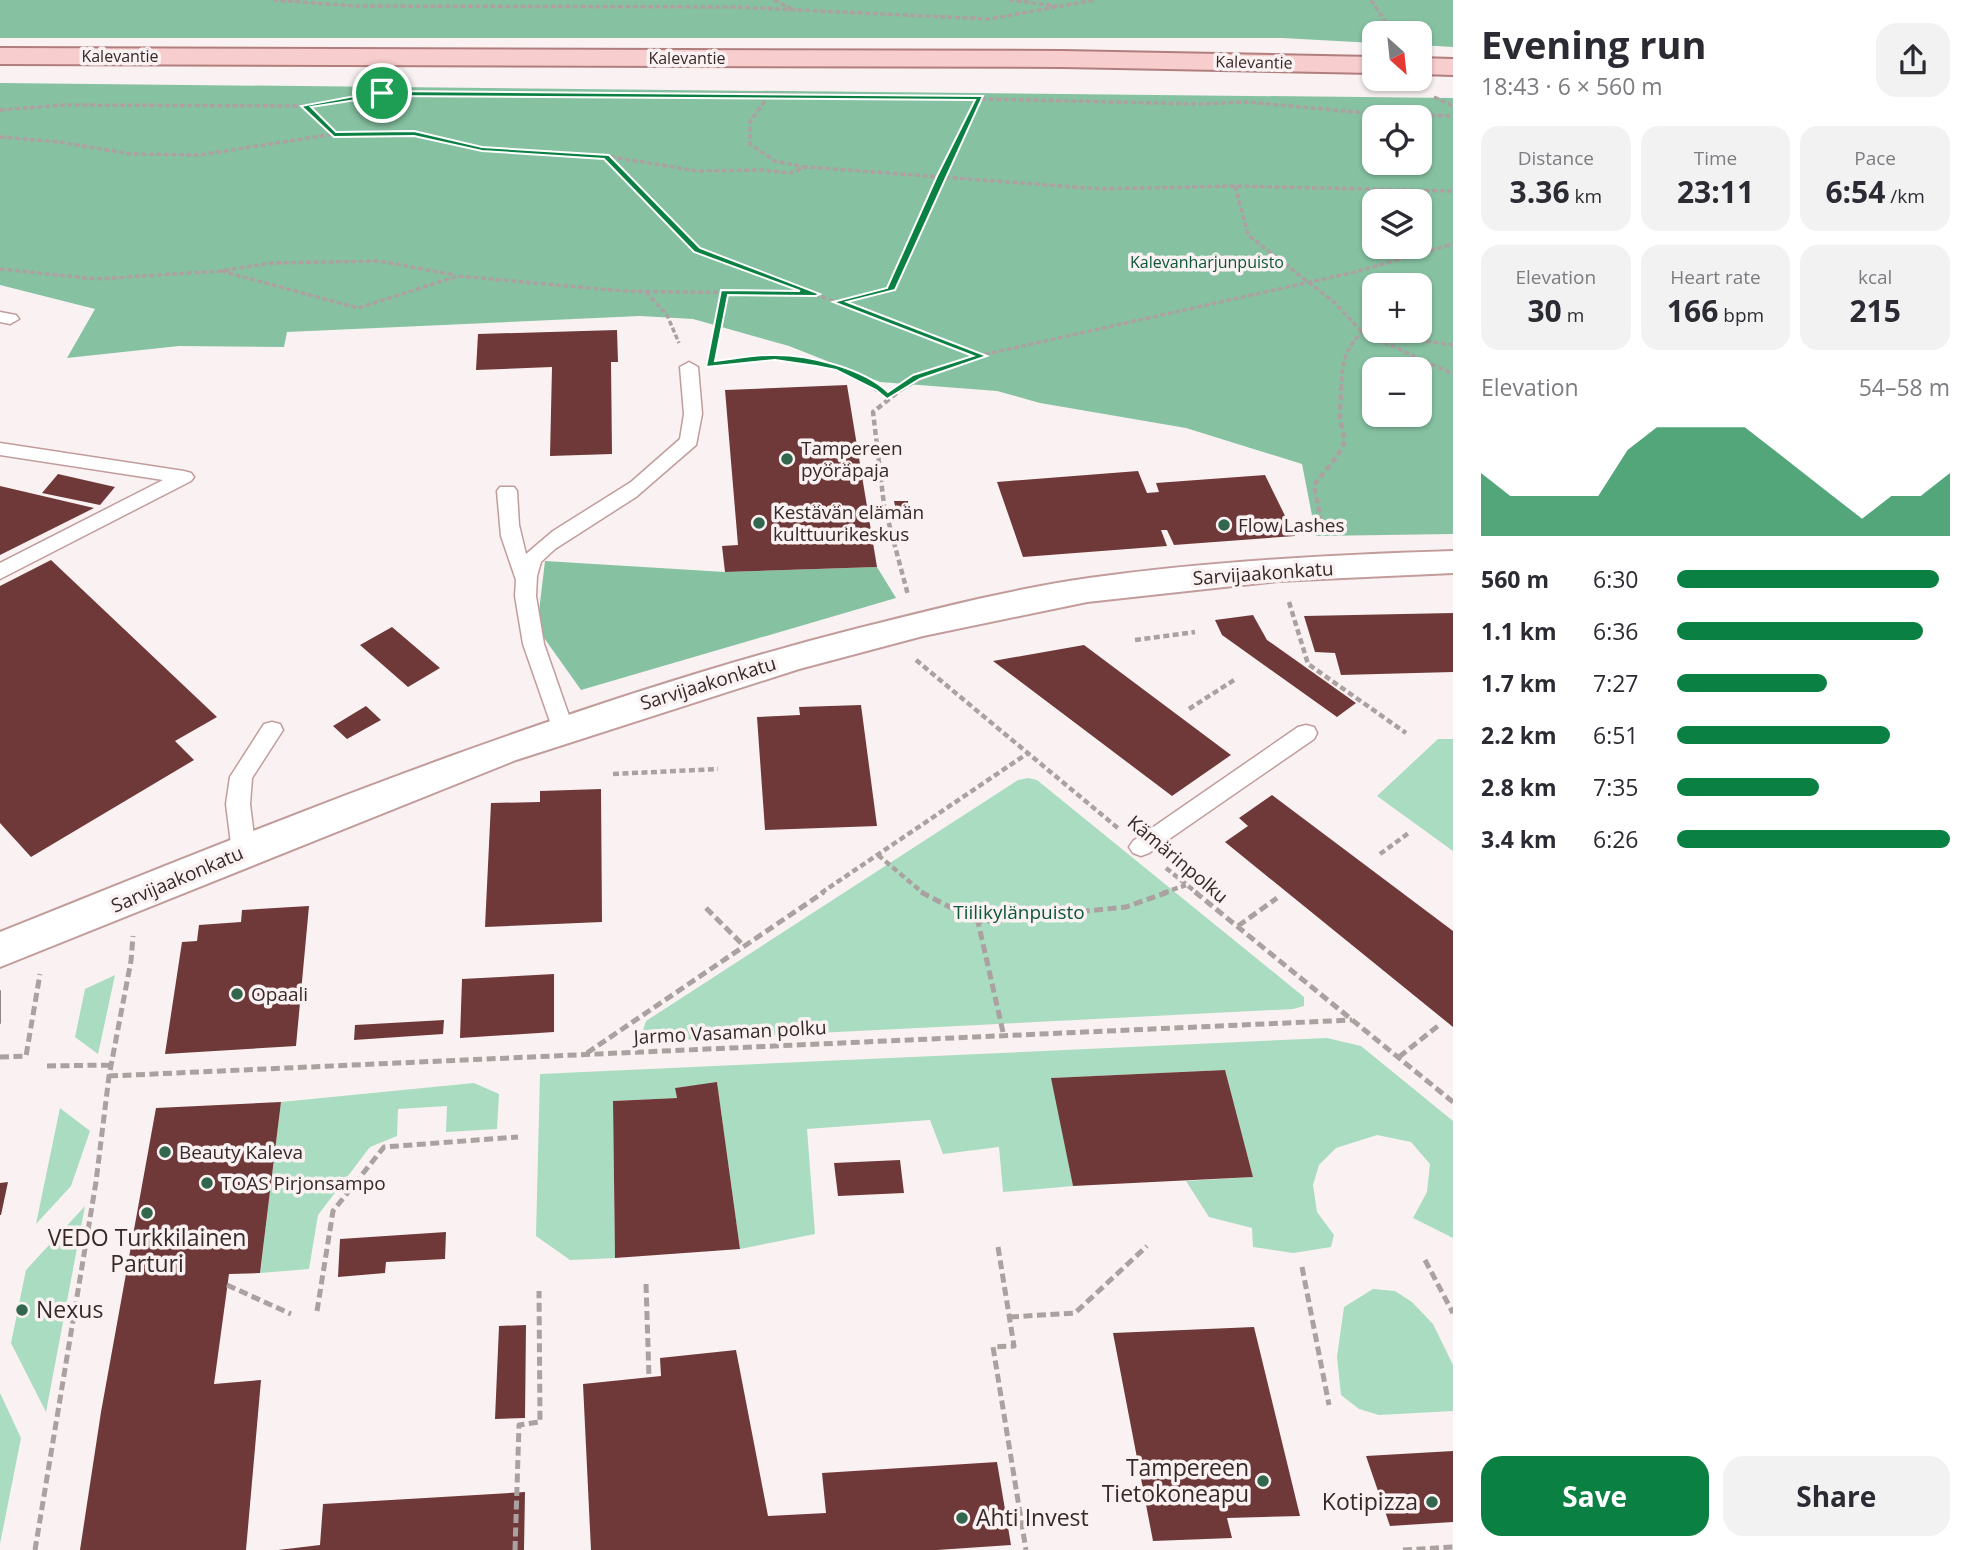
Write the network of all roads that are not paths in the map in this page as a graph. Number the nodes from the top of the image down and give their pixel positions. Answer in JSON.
{"nodes":[{"id":1,"x":0,"y":56,"type":"edge"},
{"id":2,"x":1362,"y":65,"type":"edge"},
{"id":3,"x":1432,"y":66,"type":"edge"},
{"id":4,"x":1453,"y":67,"type":"edge"},
{"id":5,"x":689,"y":367,"type":"road end"},
{"id":6,"x":0,"y":449,"type":"edge"},
{"id":7,"x":507,"y":491,"type":"dead end"},
{"id":8,"x":1453,"y":562,"type":"edge"},
{"id":9,"x":0,"y":572,"type":"edge"},
{"id":10,"x":525,"y":578,"type":"junction"},
{"id":11,"x":272,"y":730,"type":"dead end"},
{"id":12,"x":562,"y":730,"type":"junction"},
{"id":13,"x":1306,"y":733,"type":"dead end"},
{"id":14,"x":1141,"y":847,"type":"road end"},
{"id":15,"x":244,"y":852,"type":"junction"},
{"id":16,"x":31,"y":958,"type":"edge"}],
"edges":[{"from":1,"to":2,"type":"main road","name":"Kalevantie"},
{"from":3,"to":4,"type":"main road"},
{"from":5,"to":10,"type":"lane"},
{"from":6,"to":9,"type":"lane"},
{"from":7,"to":10,"type":"lane"},
{"from":8,"to":12,"type":"street","name":"Sarvijaakonkatu"},
{"from":10,"to":12,"type":"lane"},
{"from":11,"to":15,"type":"lane"},
{"from":12,"to":15,"type":"street","name":"Sarvijaakonkatu"},
{"from":13,"to":14,"type":"lane"},
{"from":15,"to":16,"type":"street","name":"Sarvijaakonkatu"}]}
